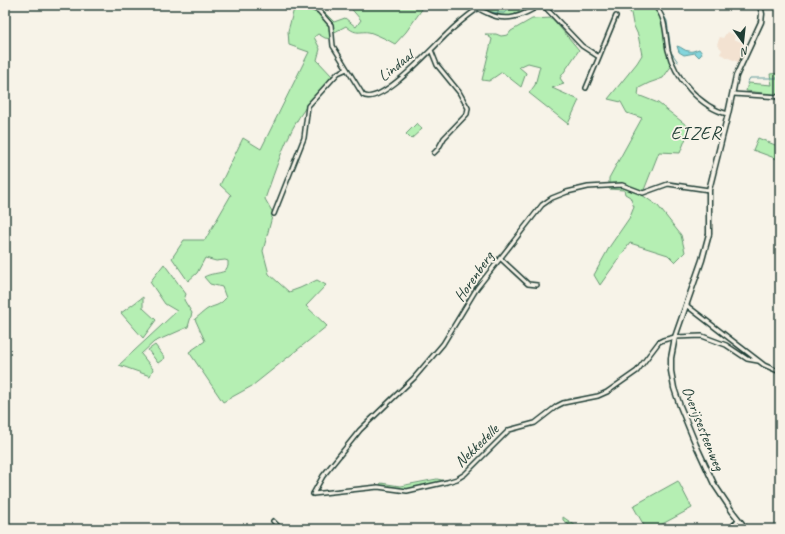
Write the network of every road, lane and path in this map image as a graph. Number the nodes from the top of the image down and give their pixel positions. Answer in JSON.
{"nodes":[{"id":1,"x":474,"y":5,"type":"edge"},
{"id":2,"x":542,"y":5,"type":"edge"},
{"id":3,"x":653,"y":5,"type":"edge"},
{"id":4,"x":760,"y":5,"type":"edge"},
{"id":5,"x":296,"y":7,"type":"dead end"},
{"id":6,"x":477,"y":9,"type":"junction"},
{"id":7,"x":616,"y":16,"type":"dead end"},
{"id":8,"x":431,"y":50,"type":"junction"},
{"id":9,"x":599,"y":57,"type":"junction"},
{"id":10,"x":347,"y":69,"type":"junction"},
{"id":11,"x":586,"y":88,"type":"dead end"},
{"id":12,"x":733,"y":94,"type":"junction"},
{"id":13,"x":780,"y":97,"type":"edge"},
{"id":14,"x":728,"y":114,"type":"junction"},
{"id":15,"x":434,"y":153,"type":"dead end"},
{"id":16,"x":709,"y":190,"type":"junction"},
{"id":17,"x":274,"y":214,"type":"dead end"},
{"id":18,"x":500,"y":258,"type":"junction"},
{"id":19,"x":537,"y":285,"type":"dead end"},
{"id":20,"x":686,"y":305,"type":"junction"},
{"id":21,"x":674,"y":337,"type":"junction"},
{"id":22,"x":758,"y":361,"type":"junction"},
{"id":23,"x":780,"y":372,"type":"edge"},
{"id":24,"x":313,"y":494,"type":"joint"},
{"id":25,"x":738,"y":520,"type":"junction"},
{"id":26,"x":273,"y":521,"type":"dead end"},
{"id":27,"x":281,"y":529,"type":"edge"},
{"id":28,"x":730,"y":529,"type":"edge"},
{"id":29,"x":746,"y":529,"type":"edge"}],
"edges":[{"from":1,"to":6,"type":"street"},
{"from":2,"to":6,"type":"street"},
{"from":2,"to":9,"type":"street"},
{"from":3,"to":14,"type":"street"},
{"from":4,"to":12,"type":"street","name":"Overijsesteenweg"},
{"from":5,"to":10,"type":"street","name":"Lindaal"},
{"from":6,"to":8,"type":"street","name":"Lindaal"},
{"from":7,"to":9,"type":"street"},
{"from":8,"to":10,"type":"street","name":"Lindaal"},
{"from":8,"to":15,"type":"street"},
{"from":9,"to":11,"type":"street"},
{"from":10,"to":17,"type":"street"},
{"from":12,"to":13,"type":"street"},
{"from":12,"to":14,"type":"street","name":"Overijsesteenweg"},
{"from":14,"to":16,"type":"street","name":"Overijsesteenweg"},
{"from":16,"to":18,"type":"street","name":"Horenberg"},
{"from":16,"to":20,"type":"street","name":"Overijsesteenweg"},
{"from":18,"to":19,"type":"street"},
{"from":18,"to":24,"type":"street","name":"Horenberg"},
{"from":20,"to":21,"type":"street","name":"Overijsesteenweg"},
{"from":20,"to":22,"type":"street"},
{"from":21,"to":22,"type":"street"},
{"from":21,"to":24,"type":"street","name":"Nekkedelle"},
{"from":21,"to":25,"type":"street","name":"Overijsesteenweg"},
{"from":22,"to":23,"type":"street"},
{"from":25,"to":28,"type":"street"},
{"from":25,"to":29,"type":"street","name":"Overijsesteenweg"},
{"from":26,"to":27,"type":"street"}]}
